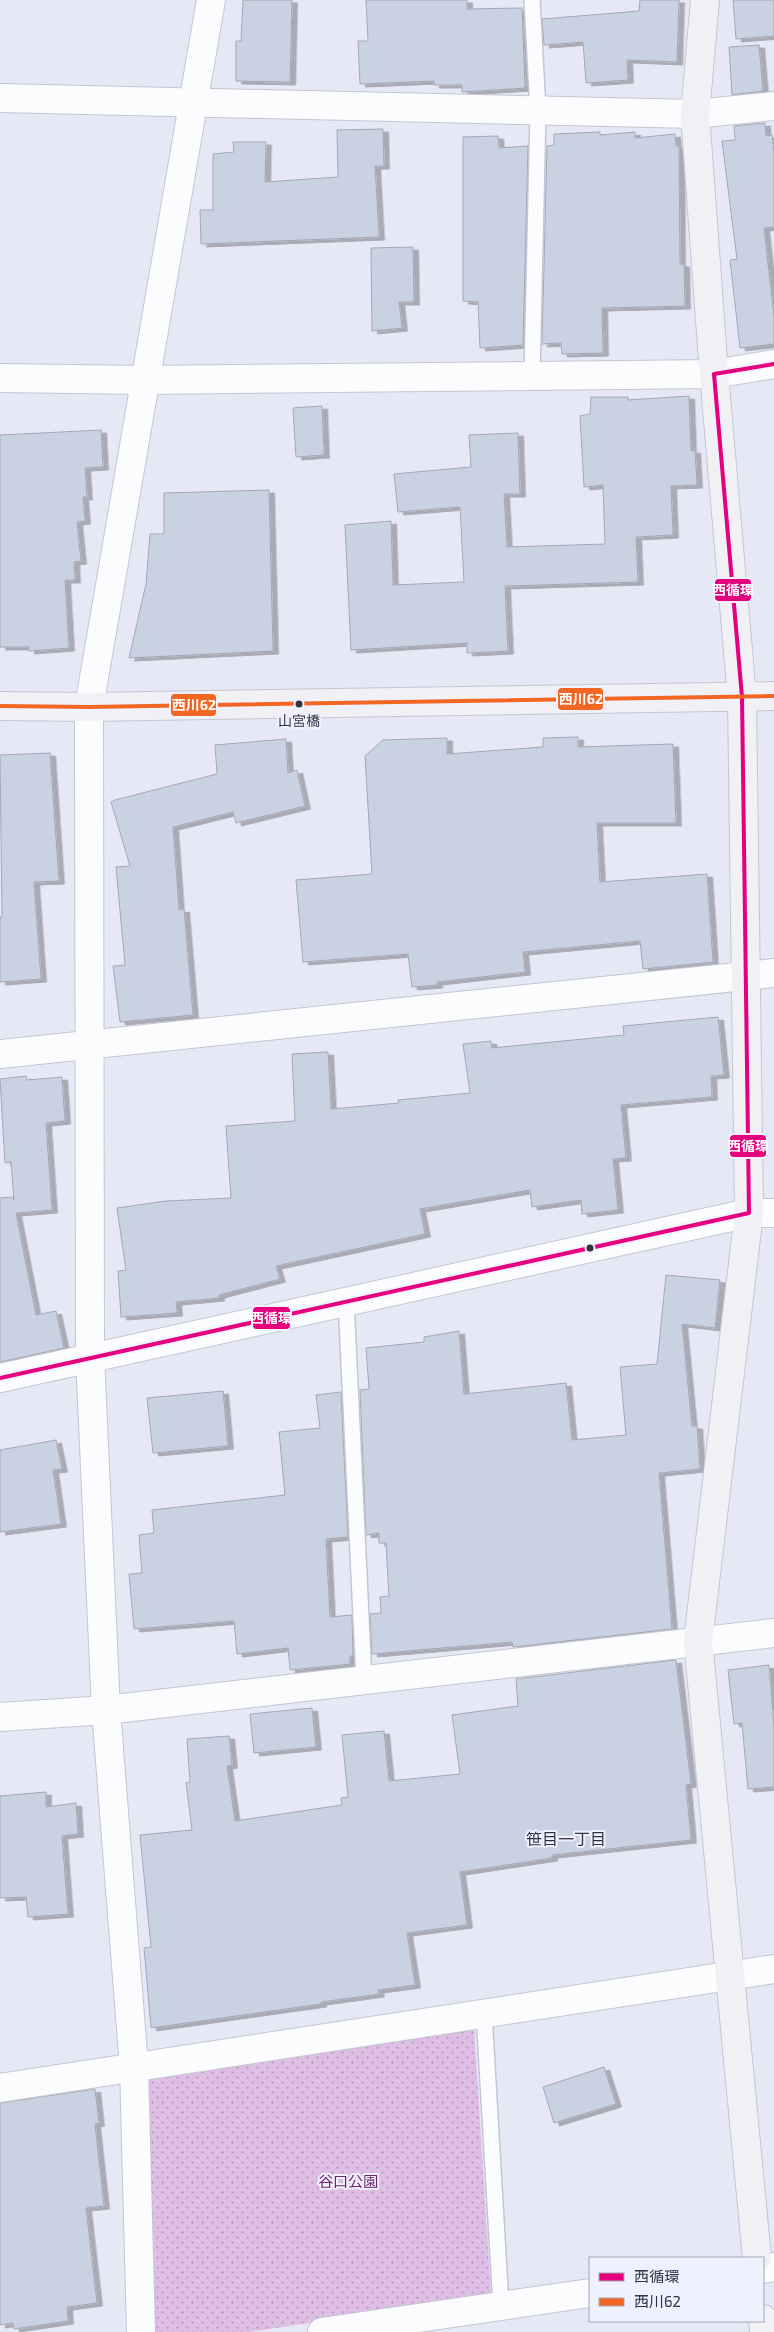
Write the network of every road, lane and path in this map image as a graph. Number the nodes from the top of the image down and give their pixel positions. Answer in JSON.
{"nodes":[{"id":1,"x":211,"y":0,"type":"edge"},
{"id":2,"x":532,"y":0,"type":"edge"},
{"id":3,"x":705,"y":0,"type":"edge"},
{"id":4,"x":0,"y":98,"type":"edge"},
{"id":5,"x":193,"y":102,"type":"junction"},
{"id":6,"x":774,"y":106,"type":"edge"},
{"id":7,"x":538,"y":110,"type":"junction"},
{"id":8,"x":695,"y":114,"type":"junction"},
{"id":9,"x":774,"y":364,"type":"edge"},
{"id":10,"x":714,"y":374,"type":"junction"},
{"id":11,"x":532,"y":376,"type":"junction"},
{"id":12,"x":0,"y":378,"type":"edge"},
{"id":13,"x":144,"y":380,"type":"junction"},
{"id":14,"x":774,"y":696,"type":"edge"},
{"id":15,"x":742,"y":697,"type":"junction"},
{"id":16,"x":0,"y":706,"type":"edge"},
{"id":17,"x":89,"y":707,"type":"junction"},
{"id":18,"x":774,"y":973,"type":"edge"},
{"id":19,"x":745,"y":974,"type":"junction"},
{"id":20,"x":89,"y":1044,"type":"junction"},
{"id":21,"x":0,"y":1054,"type":"edge"},
{"id":22,"x":761,"y":1213,"type":"edge"},
{"id":23,"x":346,"y":1300,"type":"junction"},
{"id":24,"x":90,"y":1357,"type":"junction"},
{"id":25,"x":0,"y":1378,"type":"edge"},
{"id":26,"x":774,"y":1633,"type":"edge"},
{"id":27,"x":698,"y":1641,"type":"junction"},
{"id":28,"x":364,"y":1680,"type":"junction"},
{"id":29,"x":106,"y":1710,"type":"junction"},
{"id":30,"x":0,"y":1717,"type":"edge"},
{"id":31,"x":774,"y":1969,"type":"edge"},
{"id":32,"x":731,"y":1975,"type":"junction"},
{"id":33,"x":484,"y":2013,"type":"junction"},
{"id":34,"x":134,"y":2067,"type":"junction"},
{"id":35,"x":0,"y":2088,"type":"edge"},
{"id":36,"x":757,"y":2257,"type":"edge"},
{"id":37,"x":589,"y":2294,"type":"edge"},
{"id":38,"x":501,"y":2306,"type":"junction"},
{"id":39,"x":141,"y":2332,"type":"edge"},
{"id":40,"x":322,"y":2332,"type":"edge"}],
"edges":[{"from":1,"to":5,"type":"street"},
{"from":2,"to":7,"type":"lane"},
{"from":3,"to":8,"type":"street"},
{"from":4,"to":5,"type":"street"},
{"from":5,"to":7,"type":"street"},
{"from":5,"to":13,"type":"street"},
{"from":6,"to":8,"type":"street"},
{"from":7,"to":8,"type":"street"},
{"from":7,"to":11,"type":"lane"},
{"from":8,"to":10,"type":"street"},
{"from":9,"to":10,"type":"street"},
{"from":10,"to":11,"type":"street"},
{"from":10,"to":15,"type":"street"},
{"from":11,"to":13,"type":"street"},
{"from":12,"to":13,"type":"street"},
{"from":13,"to":17,"type":"street"},
{"from":14,"to":15,"type":"street"},
{"from":15,"to":17,"type":"street"},
{"from":15,"to":19,"type":"street"},
{"from":16,"to":17,"type":"street"},
{"from":17,"to":20,"type":"street"},
{"from":18,"to":19,"type":"street"},
{"from":19,"to":20,"type":"street"},
{"from":19,"to":22,"type":"street"},
{"from":20,"to":21,"type":"street"},
{"from":20,"to":24,"type":"street"},
{"from":22,"to":23,"type":"street"},
{"from":22,"to":27,"type":"street"},
{"from":23,"to":24,"type":"street"},
{"from":23,"to":28,"type":"lane"},
{"from":24,"to":25,"type":"street"},
{"from":24,"to":29,"type":"street"},
{"from":26,"to":27,"type":"street"},
{"from":27,"to":28,"type":"street"},
{"from":27,"to":32,"type":"street"},
{"from":28,"to":29,"type":"street"},
{"from":29,"to":30,"type":"street"},
{"from":29,"to":34,"type":"street"},
{"from":31,"to":32,"type":"street"},
{"from":32,"to":33,"type":"street"},
{"from":32,"to":36,"type":"street"},
{"from":33,"to":34,"type":"street"},
{"from":33,"to":38,"type":"lane"},
{"from":34,"to":35,"type":"street"},
{"from":34,"to":39,"type":"street"},
{"from":37,"to":38,"type":"street"},
{"from":38,"to":40,"type":"street"}]}
